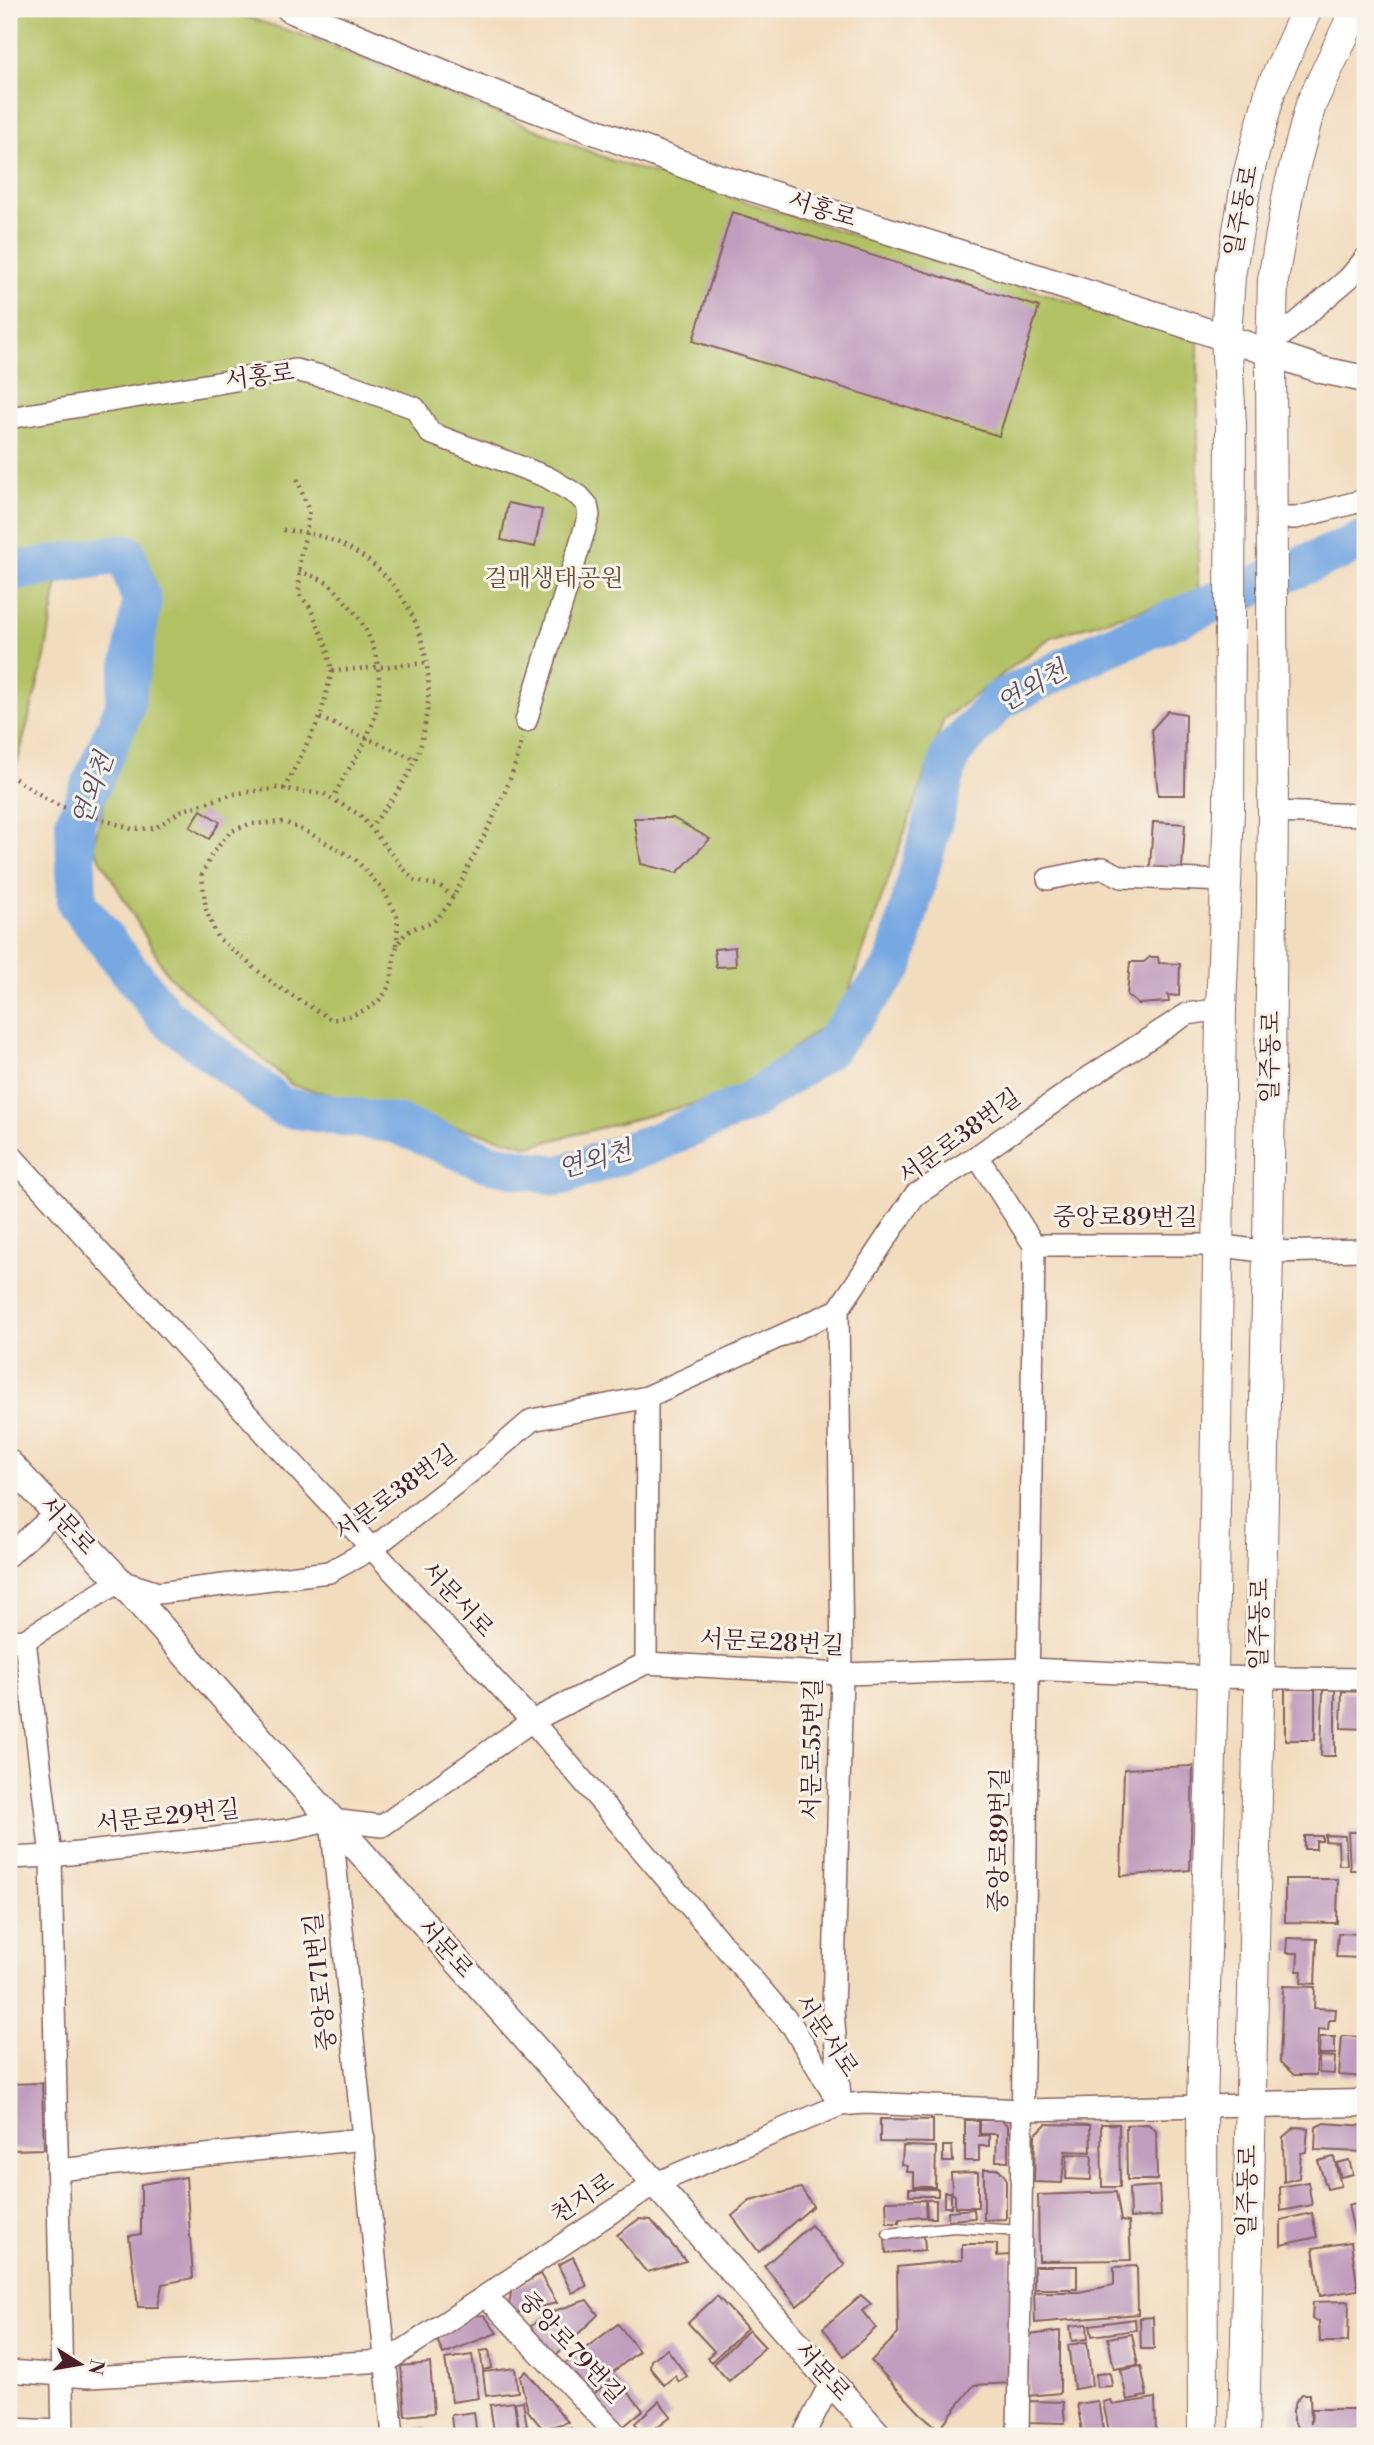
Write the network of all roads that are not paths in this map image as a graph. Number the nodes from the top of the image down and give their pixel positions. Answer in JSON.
{"nodes":[{"id":1,"x":290,"y":9,"type":"edge"},
{"id":2,"x":1307,"y":9,"type":"edge"},
{"id":3,"x":1356,"y":9,"type":"edge"},
{"id":4,"x":1365,"y":259,"type":"edge"},
{"id":5,"x":1226,"y":337,"type":"junction"},
{"id":6,"x":1271,"y":348,"type":"junction"},
{"id":7,"x":1365,"y":379,"type":"edge"},
{"id":8,"x":9,"y":418,"type":"edge"},
{"id":9,"x":1365,"y":500,"type":"edge"},
{"id":10,"x":1272,"y":518,"type":"junction"},
{"id":11,"x":526,"y":722,"type":"road end"},
{"id":12,"x":1273,"y":812,"type":"junction"},
{"id":13,"x":1365,"y":815,"type":"edge"},
{"id":14,"x":1048,"y":879,"type":"dead end"},
{"id":15,"x":1226,"y":881,"type":"junction"},
{"id":16,"x":1221,"y":1009,"type":"junction"},
{"id":17,"x":9,"y":1153,"type":"edge"},
{"id":18,"x":978,"y":1156,"type":"junction"},
{"id":19,"x":1034,"y":1245,"type":"junction"},
{"id":20,"x":1217,"y":1245,"type":"junction"},
{"id":21,"x":1365,"y":1250,"type":"edge"},
{"id":22,"x":1268,"y":1252,"type":"junction"},
{"id":23,"x":838,"y":1310,"type":"junction"},
{"id":24,"x":647,"y":1397,"type":"junction"},
{"id":25,"x":9,"y":1464,"type":"edge"},
{"id":26,"x":56,"y":1513,"type":"junction"},
{"id":27,"x":373,"y":1548,"type":"junction"},
{"id":28,"x":9,"y":1555,"type":"edge"},
{"id":29,"x":120,"y":1581,"type":"junction"},
{"id":30,"x":17,"y":1641,"type":"edge"},
{"id":31,"x":646,"y":1662,"type":"junction"},
{"id":32,"x":1028,"y":1669,"type":"junction"},
{"id":33,"x":842,"y":1674,"type":"junction"},
{"id":34,"x":1213,"y":1677,"type":"junction"},
{"id":35,"x":1258,"y":1678,"type":"junction"},
{"id":36,"x":1365,"y":1679,"type":"edge"},
{"id":37,"x":532,"y":1721,"type":"junction"},
{"id":38,"x":331,"y":1820,"type":"junction"},
{"id":39,"x":51,"y":1856,"type":"junction"},
{"id":40,"x":9,"y":1858,"type":"edge"},
{"id":41,"x":1365,"y":2103,"type":"edge"},
{"id":42,"x":840,"y":2105,"type":"junction"},
{"id":43,"x":1250,"y":2105,"type":"junction"},
{"id":44,"x":1202,"y":2108,"type":"junction"},
{"id":45,"x":1023,"y":2110,"type":"junction"},
{"id":46,"x":364,"y":2139,"type":"junction"},
{"id":47,"x":57,"y":2170,"type":"junction"},
{"id":48,"x":654,"y":2183,"type":"junction"},
{"id":49,"x":1022,"y":2231,"type":"junction"},
{"id":50,"x":888,"y":2234,"type":"dead end"},
{"id":51,"x":486,"y":2296,"type":"junction"},
{"id":52,"x":387,"y":2361,"type":"junction"},
{"id":53,"x":9,"y":2371,"type":"edge"},
{"id":54,"x":60,"y":2375,"type":"junction"},
{"id":55,"x":831,"y":2382,"type":"junction"},
{"id":56,"x":9,"y":2429,"type":"edge"},
{"id":57,"x":63,"y":2434,"type":"edge"},
{"id":58,"x":393,"y":2436,"type":"edge"},
{"id":59,"x":618,"y":2436,"type":"edge"},
{"id":60,"x":803,"y":2436,"type":"edge"},
{"id":61,"x":878,"y":2436,"type":"edge"},
{"id":62,"x":1018,"y":2436,"type":"edge"},
{"id":63,"x":1203,"y":2436,"type":"edge"},
{"id":64,"x":1244,"y":2436,"type":"edge"}],
"edges":[{"from":1,"to":5,"type":"street","name":"서홍로"},
{"from":2,"to":5,"type":"main road","name":"일주동로"},
{"from":3,"to":6,"type":"main road","name":"일주동로"},
{"from":4,"to":6,"type":"street"},
{"from":5,"to":6,"type":"street","name":"서홍로"},
{"from":5,"to":15,"type":"main road","name":"일주동로"},
{"from":6,"to":7,"type":"street","name":"서홍로"},
{"from":6,"to":10,"type":"main road","name":"일주동로"},
{"from":8,"to":11,"type":"street","name":"서홍로"},
{"from":9,"to":10,"type":"street"},
{"from":10,"to":12,"type":"main road","name":"일주동로"},
{"from":12,"to":13,"type":"street"},
{"from":12,"to":22,"type":"main road","name":"일주동로"},
{"from":14,"to":15,"type":"street"},
{"from":15,"to":16,"type":"main road","name":"일주동로"},
{"from":16,"to":18,"type":"street","name":"서문로38번길"},
{"from":16,"to":20,"type":"main road","name":"일주동로"},
{"from":17,"to":27,"type":"street","name":"서문서로"},
{"from":18,"to":19,"type":"street","name":"중앙로89번길"},
{"from":18,"to":23,"type":"street","name":"서문로38번길"},
{"from":19,"to":20,"type":"street","name":"중앙로89번길"},
{"from":19,"to":32,"type":"street","name":"중앙로89번길"},
{"from":20,"to":22,"type":"street","name":"중앙로89번길"},
{"from":20,"to":34,"type":"main road","name":"일주동로"},
{"from":21,"to":22,"type":"street","name":"중앙로89번길"},
{"from":22,"to":35,"type":"main road","name":"일주동로"},
{"from":23,"to":24,"type":"street","name":"서문로38번길"},
{"from":23,"to":33,"type":"street","name":"서문로55번길"},
{"from":24,"to":27,"type":"street","name":"서문로38번길"},
{"from":24,"to":31,"type":"street"},
{"from":25,"to":26,"type":"street","name":"서문로"},
{"from":26,"to":28,"type":"street"},
{"from":26,"to":29,"type":"street","name":"서문로"},
{"from":27,"to":29,"type":"street","name":"서문로38번길"},
{"from":27,"to":37,"type":"street","name":"서문서로"},
{"from":29,"to":30,"type":"street"},
{"from":29,"to":38,"type":"street","name":"서문로"},
{"from":30,"to":39,"type":"street"},
{"from":31,"to":33,"type":"street","name":"서문로28번길"},
{"from":31,"to":37,"type":"street"},
{"from":32,"to":33,"type":"street","name":"서문로28번길"},
{"from":32,"to":34,"type":"street","name":"서문로28번길"},
{"from":32,"to":45,"type":"street","name":"중앙로89번길"},
{"from":33,"to":42,"type":"street","name":"서문로55번길"},
{"from":34,"to":35,"type":"street","name":"서문로28번길"},
{"from":34,"to":44,"type":"main road","name":"일주동로"},
{"from":35,"to":36,"type":"street","name":"서문로28번길"},
{"from":35,"to":43,"type":"main road","name":"일주동로"},
{"from":37,"to":38,"type":"street"},
{"from":37,"to":42,"type":"street","name":"서문서로"},
{"from":38,"to":39,"type":"street","name":"서문로29번길"},
{"from":38,"to":46,"type":"street","name":"중앙로71번길"},
{"from":38,"to":48,"type":"street","name":"서문로"},
{"from":39,"to":40,"type":"street","name":"서문로29번길"},
{"from":39,"to":47,"type":"street"},
{"from":41,"to":43,"type":"street"},
{"from":42,"to":45,"type":"street","name":"천지로"},
{"from":42,"to":48,"type":"street","name":"천지로"},
{"from":43,"to":44,"type":"street","name":"천지로"},
{"from":43,"to":64,"type":"main road","name":"일주동로"},
{"from":44,"to":45,"type":"street","name":"천지로"},
{"from":44,"to":63,"type":"main road","name":"일주동로"},
{"from":45,"to":49,"type":"street","name":"중앙로89번길"},
{"from":46,"to":47,"type":"street"},
{"from":46,"to":52,"type":"street","name":"중앙로71번길"},
{"from":47,"to":54,"type":"street"},
{"from":48,"to":51,"type":"street","name":"천지로"},
{"from":48,"to":55,"type":"street","name":"서문로"},
{"from":49,"to":50,"type":"lane"},
{"from":49,"to":62,"type":"street","name":"중앙로89번길"},
{"from":51,"to":52,"type":"street","name":"천지로"},
{"from":51,"to":59,"type":"street","name":"중앙로79번길"},
{"from":52,"to":54,"type":"street"},
{"from":52,"to":58,"type":"street","name":"중앙로71번길"},
{"from":53,"to":54,"type":"street"},
{"from":54,"to":57,"type":"street"},
{"from":55,"to":60,"type":"street"},
{"from":55,"to":61,"type":"street","name":"서문로"},
{"from":56,"to":57,"type":"street"}]}
